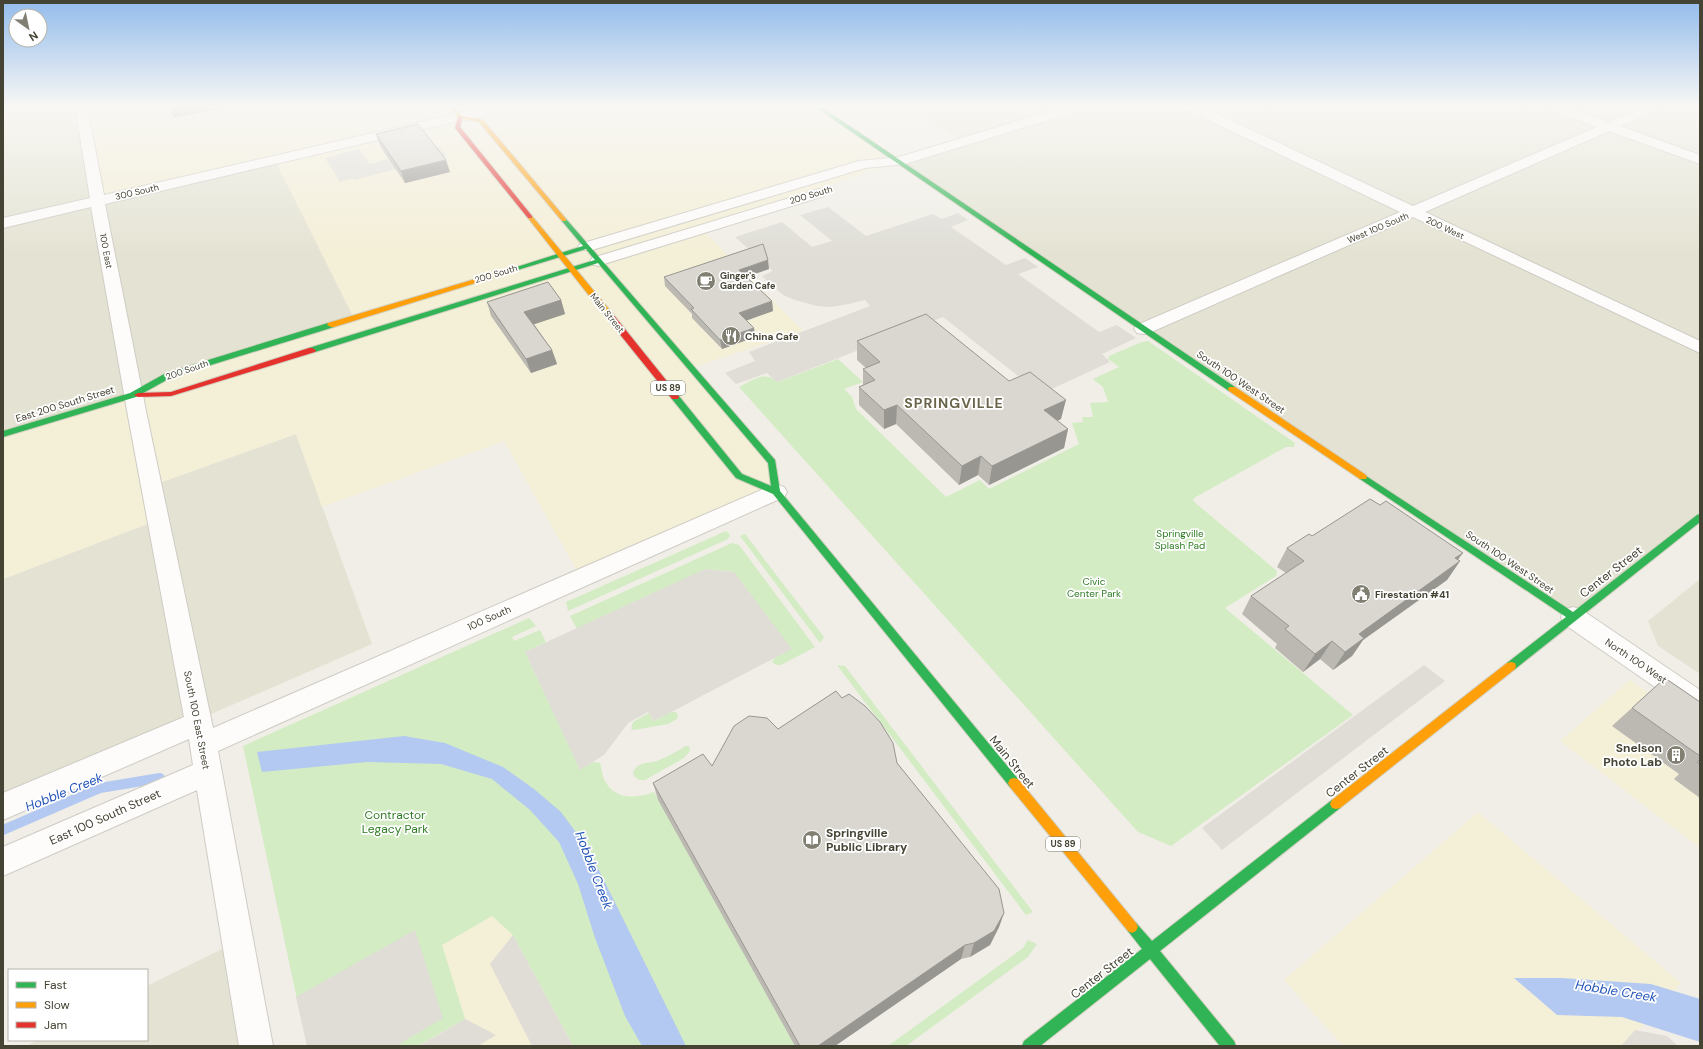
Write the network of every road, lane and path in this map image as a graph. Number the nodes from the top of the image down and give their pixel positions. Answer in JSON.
{"nodes":[{"id":1,"x":89,"y":155,"type":"edge"},
{"id":2,"x":280,"y":155,"type":"edge"},
{"id":3,"x":479,"y":155,"type":"edge"},
{"id":4,"x":509,"y":155,"type":"edge"},
{"id":5,"x":891,"y":155,"type":"edge"},
{"id":6,"x":920,"y":155,"type":"edge"},
{"id":7,"x":1293,"y":155,"type":"edge"},
{"id":8,"x":1543,"y":155,"type":"edge"},
{"id":9,"x":1686,"y":155,"type":"edge"},
{"id":10,"x":1700,"y":160,"type":"edge"},
{"id":11,"x":900,"y":161,"type":"junction"},
{"id":12,"x":866,"y":178,"type":"dead end"},
{"id":13,"x":836,"y":188,"type":"dead end"},
{"id":14,"x":96,"y":201,"type":"junction"},
{"id":15,"x":1412,"y":212,"type":"junction"},
{"id":16,"x":3,"y":223,"type":"edge"},
{"id":17,"x":586,"y":247,"type":"junction"},
{"id":18,"x":559,"y":255,"type":"junction"},
{"id":19,"x":598,"y":260,"type":"junction"},
{"id":20,"x":571,"y":269,"type":"junction"},
{"id":21,"x":1143,"y":329,"type":"junction"},
{"id":22,"x":1700,"y":348,"type":"edge"},
{"id":23,"x":133,"y":395,"type":"junction"},
{"id":24,"x":3,"y":434,"type":"edge"},
{"id":25,"x":776,"y":492,"type":"junction"},
{"id":26,"x":1700,"y":517,"type":"edge"},
{"id":27,"x":1573,"y":617,"type":"junction"},
{"id":28,"x":1700,"y":704,"type":"edge"},
{"id":29,"x":200,"y":734,"type":"junction"},
{"id":30,"x":208,"y":772,"type":"junction"},
{"id":31,"x":3,"y":806,"type":"edge"},
{"id":32,"x":3,"y":862,"type":"edge"},
{"id":33,"x":1150,"y":950,"type":"junction"},
{"id":34,"x":256,"y":1046,"type":"edge"},
{"id":35,"x":1028,"y":1046,"type":"edge"},
{"id":36,"x":1229,"y":1046,"type":"edge"}],
"edges":[{"from":1,"to":14,"type":"street","name":"100 East"},
{"from":2,"to":14,"type":"street","name":"300 South"},
{"from":3,"to":18,"type":"street","name":"Main Street","number":"US 89"},
{"from":4,"to":17,"type":"street","number":"US 89"},
{"from":5,"to":11,"type":"street","name":"South 100 West Street"},
{"from":6,"to":11,"type":"street"},
{"from":7,"to":15,"type":"street","name":"200 West"},
{"from":8,"to":15,"type":"street","name":"West 100 South"},
{"from":9,"to":10,"type":"street"},
{"from":11,"to":12,"type":"street"},
{"from":11,"to":17,"type":"street","name":"200 South"},
{"from":11,"to":21,"type":"street","name":"South 100 West Street"},
{"from":13,"to":19,"type":"street","name":"200 South"},
{"from":14,"to":16,"type":"street","name":"300 South"},
{"from":14,"to":23,"type":"street","name":"100 East"},
{"from":15,"to":21,"type":"street","name":"West 100 South"},
{"from":15,"to":22,"type":"street","name":"200 West"},
{"from":17,"to":18,"type":"street","name":"200 South"},
{"from":17,"to":19,"type":"street","number":"US 89"},
{"from":18,"to":20,"type":"street","name":"Main Street","number":"US 89"},
{"from":18,"to":23,"type":"street","name":"200 South"},
{"from":19,"to":20,"type":"street","name":"200 South"},
{"from":19,"to":25,"type":"street","number":"US 89"},
{"from":20,"to":23,"type":"street","name":"200 South"},
{"from":20,"to":25,"type":"street","name":"Main Street","number":"US 89"},
{"from":21,"to":27,"type":"street","name":"South 100 West Street"},
{"from":23,"to":24,"type":"street","name":"East 200 South Street"},
{"from":23,"to":29,"type":"street","name":"South 100 East Street"},
{"from":25,"to":29,"type":"street","name":"100 South"},
{"from":25,"to":33,"type":"street","name":"Main Street","number":"US 89"},
{"from":26,"to":27,"type":"street","name":"Center Street"},
{"from":27,"to":28,"type":"street","name":"North 100 West"},
{"from":27,"to":33,"type":"street","name":"Center Street"},
{"from":29,"to":30,"type":"street","name":"South 100 East Street"},
{"from":29,"to":31,"type":"street"},
{"from":30,"to":32,"type":"street","name":"East 100 South Street"},
{"from":30,"to":34,"type":"street","name":"South 100 East Street"},
{"from":33,"to":35,"type":"street","name":"Center Street"},
{"from":33,"to":36,"type":"street","name":"Main Street","number":"US 89"}]}
